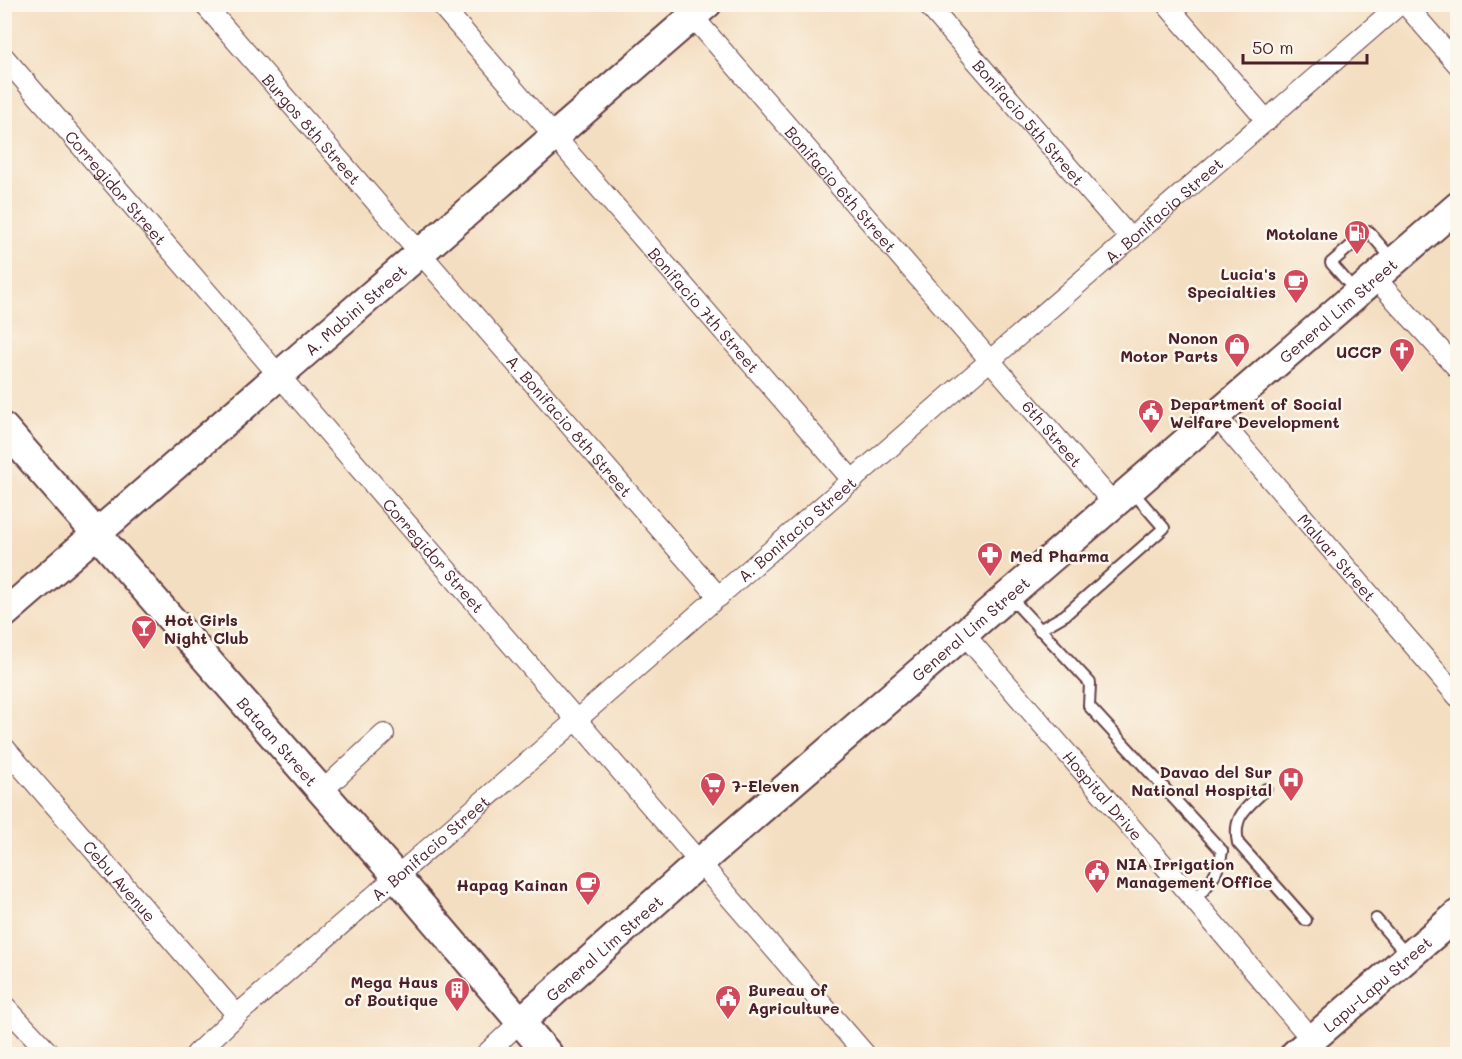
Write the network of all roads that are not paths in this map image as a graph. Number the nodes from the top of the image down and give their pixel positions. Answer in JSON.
{"nodes":[{"id":1,"x":204,"y":4,"type":"edge"},
{"id":2,"x":440,"y":4,"type":"edge"},
{"id":3,"x":927,"y":4,"type":"edge"},
{"id":4,"x":1166,"y":4,"type":"edge"},
{"id":5,"x":1400,"y":4,"type":"edge"},
{"id":6,"x":1406,"y":4,"type":"edge"},
{"id":7,"x":694,"y":9,"type":"edge"},
{"id":8,"x":4,"y":57,"type":"edge"},
{"id":9,"x":1458,"y":64,"type":"edge"},
{"id":10,"x":1267,"y":121,"type":"junction"},
{"id":11,"x":555,"y":137,"type":"junction"},
{"id":12,"x":1458,"y":206,"type":"edge"},
{"id":13,"x":1131,"y":239,"type":"junction"},
{"id":14,"x":420,"y":253,"type":"junction"},
{"id":15,"x":1375,"y":277,"type":"junction"},
{"id":16,"x":991,"y":361,"type":"junction"},
{"id":17,"x":1458,"y":369,"type":"edge"},
{"id":18,"x":278,"y":376,"type":"junction"},
{"id":19,"x":1216,"y":416,"type":"junction"},
{"id":20,"x":4,"y":428,"type":"edge"},
{"id":21,"x":854,"y":481,"type":"junction"},
{"id":22,"x":1122,"y":497,"type":"junction"},
{"id":23,"x":97,"y":534,"type":"junction"},
{"id":24,"x":1008,"y":595,"type":"junction"},
{"id":25,"x":719,"y":597,"type":"junction"},
{"id":26,"x":4,"y":614,"type":"edge"},
{"id":27,"x":1039,"y":630,"type":"junction"},
{"id":28,"x":964,"y":634,"type":"junction"},
{"id":29,"x":1458,"y":698,"type":"edge"},
{"id":30,"x":577,"y":721,"type":"junction"},
{"id":31,"x":384,"y":734,"type":"dead end"},
{"id":32,"x":4,"y":747,"type":"edge"},
{"id":33,"x":1266,"y":789,"type":"dead end"},
{"id":34,"x":322,"y":791,"type":"junction"},
{"id":35,"x":1238,"y":843,"type":"junction"},
{"id":36,"x":1222,"y":851,"type":"junction"},
{"id":37,"x":699,"y":863,"type":"junction"},
{"id":38,"x":396,"y":876,"type":"junction"},
{"id":39,"x":1194,"y":900,"type":"junction"},
{"id":40,"x":1458,"y":914,"type":"edge"},
{"id":41,"x":1376,"y":919,"type":"dead end"},
{"id":42,"x":1306,"y":920,"type":"dead end"},
{"id":43,"x":1408,"y":957,"type":"junction"},
{"id":44,"x":6,"y":1010,"type":"edge"},
{"id":45,"x":237,"y":1015,"type":"junction"},
{"id":46,"x":520,"y":1022,"type":"junction"},
{"id":47,"x":1304,"y":1047,"type":"edge"},
{"id":48,"x":50,"y":1054,"type":"edge"},
{"id":49,"x":196,"y":1054,"type":"edge"},
{"id":50,"x":486,"y":1054,"type":"edge"},
{"id":51,"x":548,"y":1054,"type":"edge"},
{"id":52,"x":865,"y":1054,"type":"edge"}],
"edges":[{"from":1,"to":14,"type":"street","name":"Burgos 8th Street"},
{"from":2,"to":11,"type":"street","name":"Bonifacio 7th Street"},
{"from":3,"to":13,"type":"street","name":"Bonifacio 5th Street"},
{"from":4,"to":10,"type":"street"},
{"from":5,"to":10,"type":"street","name":"A. Bonifacio Street"},
{"from":6,"to":9,"type":"street"},
{"from":7,"to":11,"type":"street","name":"A. Mabini Street"},
{"from":7,"to":16,"type":"street","name":"Bonifacio 6th Street"},
{"from":8,"to":18,"type":"street","name":"Corregidor Street"},
{"from":10,"to":13,"type":"street","name":"A. Bonifacio Street"},
{"from":11,"to":14,"type":"street","name":"A. Mabini Street"},
{"from":11,"to":21,"type":"street","name":"Bonifacio 7th Street"},
{"from":12,"to":15,"type":"street","name":"General Lim Street"},
{"from":13,"to":16,"type":"street","name":"A. Bonifacio Street"},
{"from":14,"to":18,"type":"street","name":"A. Mabini Street"},
{"from":14,"to":25,"type":"street","name":"A. Bonifacio 8th Street"},
{"from":15,"to":17,"type":"street"},
{"from":15,"to":19,"type":"street","name":"General Lim Street"},
{"from":16,"to":21,"type":"street","name":"A. Bonifacio Street"},
{"from":16,"to":22,"type":"street","name":"6th Street"},
{"from":18,"to":23,"type":"street","name":"A. Mabini Street"},
{"from":18,"to":30,"type":"street","name":"Corregidor Street"},
{"from":19,"to":22,"type":"street","name":"General Lim Street"},
{"from":19,"to":29,"type":"street","name":"Malvar Street"},
{"from":20,"to":23,"type":"street","name":"Bataan Street"},
{"from":21,"to":25,"type":"street","name":"A. Bonifacio Street"},
{"from":22,"to":24,"type":"street","name":"General Lim Street"},
{"from":22,"to":27,"type":"lane"},
{"from":23,"to":26,"type":"street","name":"A. Mabini Street"},
{"from":23,"to":34,"type":"street","name":"Bataan Street"},
{"from":24,"to":27,"type":"lane"},
{"from":24,"to":28,"type":"street","name":"General Lim Street"},
{"from":25,"to":30,"type":"street","name":"A. Bonifacio Street"},
{"from":27,"to":36,"type":"lane"},
{"from":28,"to":37,"type":"street","name":"General Lim Street"},
{"from":28,"to":39,"type":"street","name":"Hospital Drive"},
{"from":30,"to":37,"type":"street","name":"Corregidor Street"},
{"from":30,"to":38,"type":"street","name":"A. Bonifacio Street"},
{"from":31,"to":34,"type":"street"},
{"from":32,"to":45,"type":"street","name":"Cebu Avenue"},
{"from":33,"to":35,"type":"lane"},
{"from":34,"to":38,"type":"street","name":"Bataan Street"},
{"from":35,"to":36,"type":"lane"},
{"from":35,"to":42,"type":"lane"},
{"from":36,"to":39,"type":"lane"},
{"from":37,"to":46,"type":"street","name":"General Lim Street"},
{"from":37,"to":52,"type":"street","name":"Corregidor Street"},
{"from":38,"to":45,"type":"street","name":"A. Bonifacio Street"},
{"from":38,"to":46,"type":"street","name":"Bataan Street"},
{"from":39,"to":47,"type":"street","name":"Hospital Drive"},
{"from":40,"to":43,"type":"street","name":"Lapu-Lapu Street"},
{"from":41,"to":43,"type":"lane"},
{"from":43,"to":47,"type":"street","name":"Lapu-Lapu Street"},
{"from":44,"to":48,"type":"street"},
{"from":45,"to":49,"type":"street","name":"A. Bonifacio Street"},
{"from":46,"to":50,"type":"street","name":"General Lim Street"},
{"from":46,"to":51,"type":"street","name":"Bataan Street"}]}
